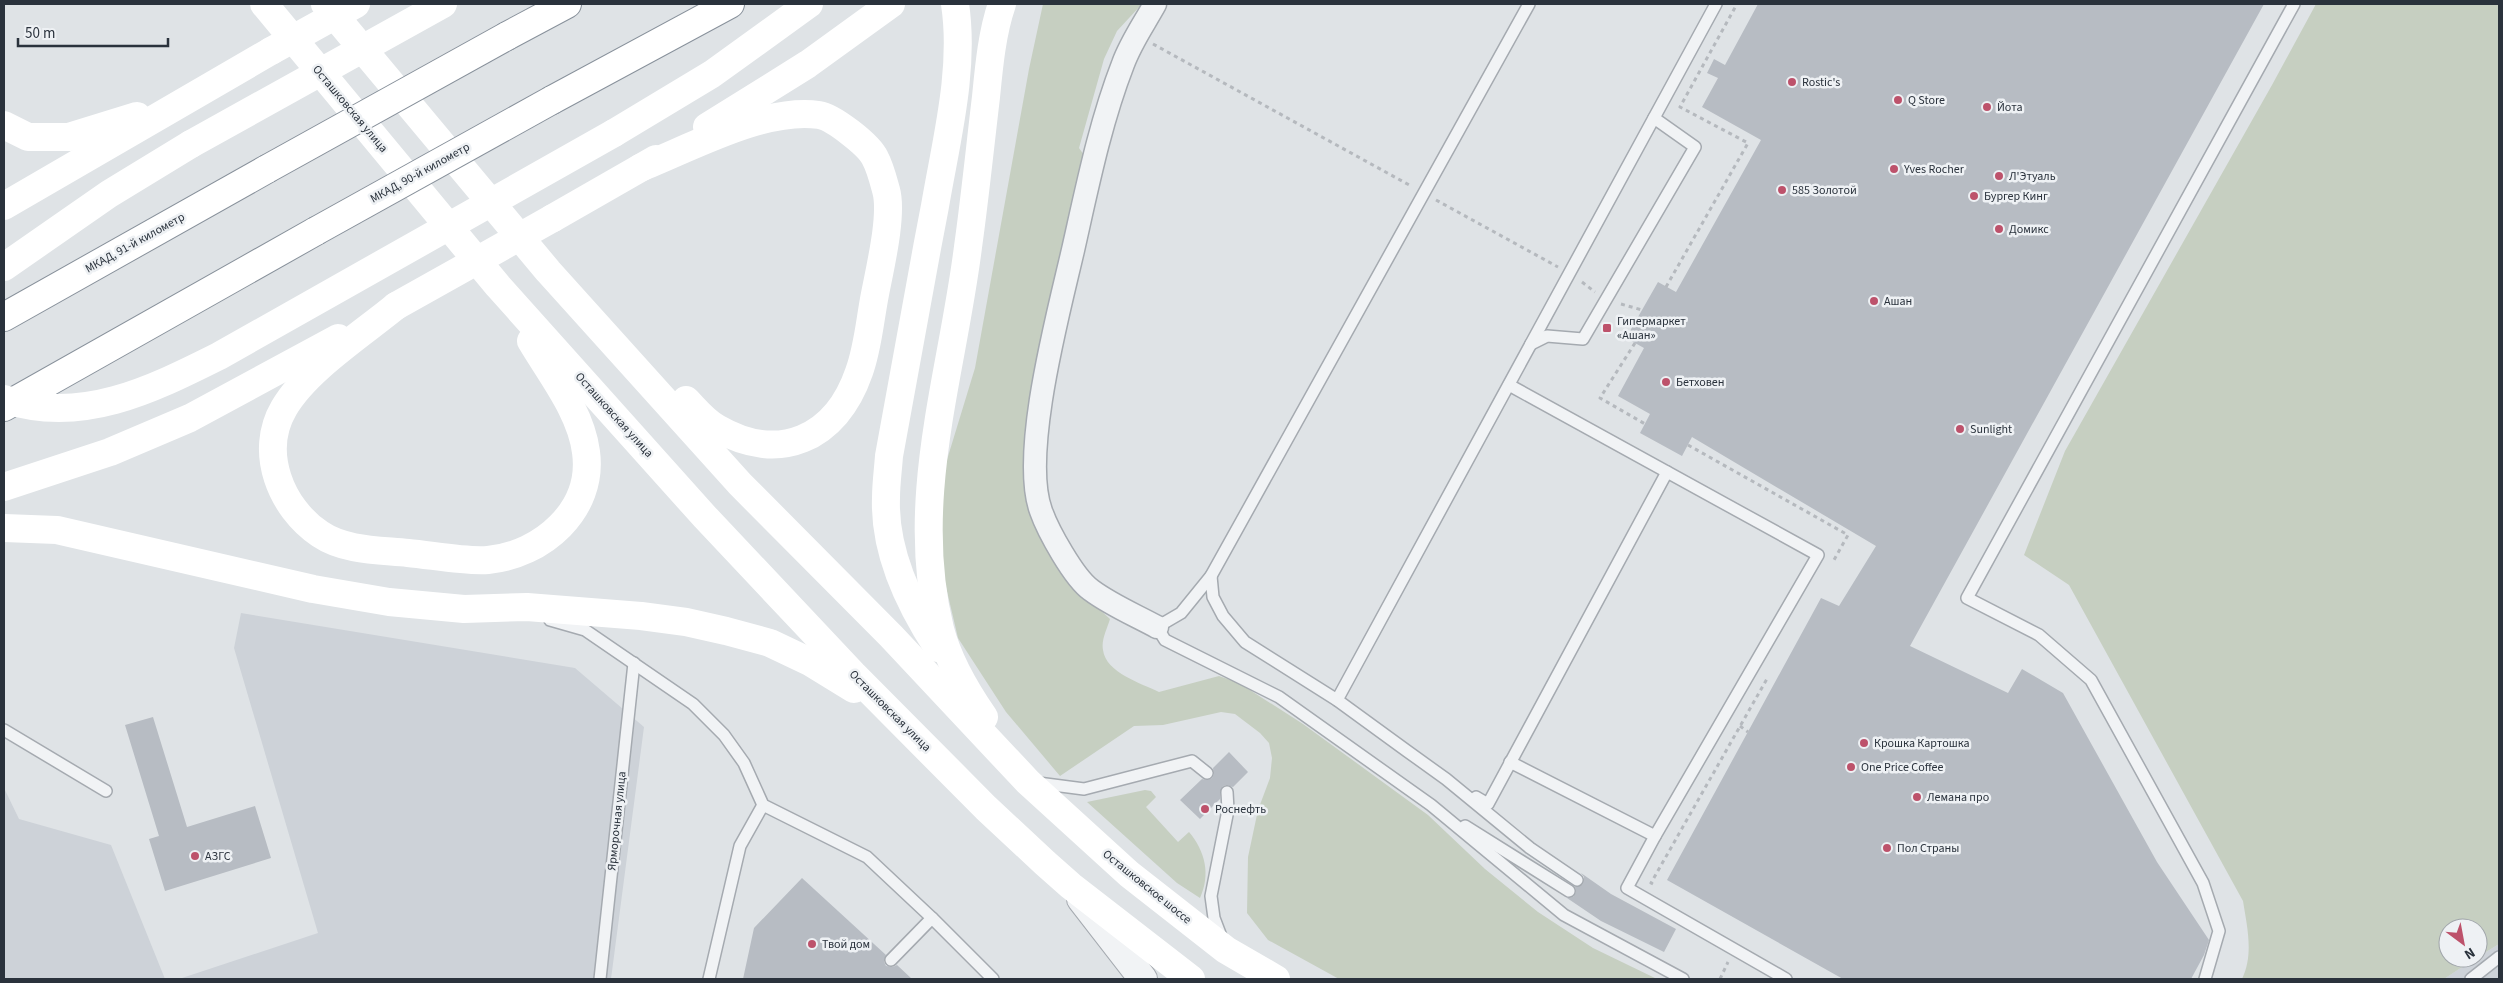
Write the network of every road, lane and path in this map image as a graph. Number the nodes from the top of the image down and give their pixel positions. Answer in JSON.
{"nodes":[{"id":1,"x":264,"y":4,"type":"edge"},
{"id":2,"x":325,"y":4,"type":"edge"},
{"id":3,"x":356,"y":4,"type":"edge"},
{"id":4,"x":443,"y":4,"type":"edge"},
{"id":5,"x":567,"y":4,"type":"edge"},
{"id":6,"x":730,"y":4,"type":"edge"},
{"id":7,"x":809,"y":4,"type":"edge"},
{"id":8,"x":891,"y":4,"type":"edge"},
{"id":9,"x":955,"y":4,"type":"edge"},
{"id":10,"x":1002,"y":4,"type":"edge"},
{"id":11,"x":1155,"y":4,"type":"edge"},
{"id":12,"x":1528,"y":4,"type":"edge"},
{"id":13,"x":1716,"y":4,"type":"edge"},
{"id":14,"x":2294,"y":4,"type":"edge"},
{"id":15,"x":1135,"y":34,"type":"junction"},
{"id":16,"x":167,"y":106,"type":"junction"},
{"id":17,"x":1654,"y":118,"type":"junction"},
{"id":18,"x":4,"y":125,"type":"edge"},
{"id":19,"x":640,"y":168,"type":"junction"},
{"id":20,"x":1423,"y":193,"type":"junction"},
{"id":21,"x":4,"y":206,"type":"edge"},
{"id":22,"x":4,"y":267,"type":"edge"},
{"id":23,"x":548,"y":271,"type":"junction"},
{"id":24,"x":1570,"y":273,"type":"junction"},
{"id":25,"x":1669,"y":279,"type":"dead end"},
{"id":26,"x":498,"y":286,"type":"junction"},
{"id":27,"x":1666,"y":287,"type":"dead end"},
{"id":28,"x":1606,"y":299,"type":"junction"},
{"id":29,"x":1642,"y":310,"type":"dead end"},
{"id":30,"x":4,"y":317,"type":"edge"},
{"id":31,"x":362,"y":329,"type":"junction"},
{"id":32,"x":1635,"y":343,"type":"dead end"},
{"id":33,"x":1530,"y":344,"type":"junction"},
{"id":34,"x":1509,"y":385,"type":"junction"},
{"id":35,"x":4,"y":399,"type":"edge"},
{"id":36,"x":4,"y":407,"type":"edge"},
{"id":37,"x":1645,"y":424,"type":"dead end"},
{"id":38,"x":1667,"y":472,"type":"junction"},
{"id":39,"x":4,"y":487,"type":"edge"},
{"id":40,"x":4,"y":528,"type":"edge"},
{"id":41,"x":1211,"y":576,"type":"junction"},
{"id":42,"x":464,"y":608,"type":"junction"},
{"id":43,"x":1157,"y":627,"type":"junction"},
{"id":44,"x":634,"y":663,"type":"junction"},
{"id":45,"x":965,"y":689,"type":"junction"},
{"id":46,"x":1337,"y":700,"type":"junction"},
{"id":47,"x":1740,"y":726,"type":"dead end"},
{"id":48,"x":4,"y":730,"type":"edge"},
{"id":49,"x":1748,"y":732,"type":"dead end"},
{"id":50,"x":917,"y":739,"type":"junction"},
{"id":51,"x":1510,"y":762,"type":"junction"},
{"id":52,"x":1207,"y":773,"type":"dead end"},
{"id":53,"x":1446,"y":779,"type":"junction"},
{"id":54,"x":1028,"y":782,"type":"junction"},
{"id":55,"x":106,"y":791,"type":"dead end"},
{"id":56,"x":1227,"y":792,"type":"dead end"},
{"id":57,"x":762,"y":805,"type":"junction"},
{"id":58,"x":1432,"y":805,"type":"junction"},
{"id":59,"x":1655,"y":836,"type":"junction"},
{"id":60,"x":1577,"y":880,"type":"dead end"},
{"id":61,"x":1071,"y":886,"type":"junction"},
{"id":62,"x":1569,"y":891,"type":"dead end"},
{"id":63,"x":932,"y":918,"type":"junction"},
{"id":64,"x":1226,"y":950,"type":"junction"},
{"id":65,"x":2499,"y":957,"type":"edge"},
{"id":66,"x":891,"y":960,"type":"dead end"},
{"id":67,"x":1139,"y":977,"type":"edge"},
{"id":68,"x":600,"y":979,"type":"edge"},
{"id":69,"x":709,"y":979,"type":"edge"},
{"id":70,"x":993,"y":979,"type":"edge"},
{"id":71,"x":1191,"y":979,"type":"edge"},
{"id":72,"x":1276,"y":979,"type":"edge"},
{"id":73,"x":1683,"y":979,"type":"edge"},
{"id":74,"x":1786,"y":979,"type":"edge"},
{"id":75,"x":2205,"y":979,"type":"edge"},
{"id":76,"x":2471,"y":979,"type":"edge"}],
"edges":[{"from":1,"to":26,"type":"main road","name":"Осташковская улица"},
{"from":2,"to":23,"type":"main road"},
{"from":3,"to":16,"type":"main road","bridge":true},
{"from":4,"to":22,"type":"main road","bridge":true},
{"from":5,"to":30,"type":"main road","name":"МКАД, 91-й километр","bridge":true},
{"from":6,"to":36,"type":"main road","name":"МКАД, 90-й километр","bridge":true},
{"from":7,"to":35,"type":"main road","bridge":true},
{"from":8,"to":19,"type":"main road"},
{"from":9,"to":45,"type":"main road"},
{"from":10,"to":45,"type":"main road"},
{"from":11,"to":15,"type":"street"},
{"from":12,"to":20,"type":"lane"},
{"from":13,"to":17,"type":"lane"},
{"from":14,"to":75,"type":"lane"},
{"from":15,"to":20,"type":"path"},
{"from":15,"to":43,"type":"street"},
{"from":16,"to":18,"type":"main road"},
{"from":16,"to":21,"type":"main road"},
{"from":17,"to":24,"type":"lane"},
{"from":17,"to":28,"type":"lane"},
{"from":19,"to":23,"type":"main road"},
{"from":19,"to":31,"type":"main road","bridge":true},
{"from":20,"to":24,"type":"path"},
{"from":20,"to":41,"type":"lane"},
{"from":23,"to":54,"type":"main road"},
{"from":24,"to":28,"type":"path"},
{"from":24,"to":33,"type":"lane"},
{"from":25,"to":27,"type":"path"},
{"from":26,"to":31,"type":"main road"},
{"from":26,"to":50,"type":"main road","name":"Осташковская улица"},
{"from":28,"to":29,"type":"path"},
{"from":28,"to":33,"type":"lane"},
{"from":31,"to":39,"type":"main road"},
{"from":32,"to":37,"type":"path"},
{"from":33,"to":34,"type":"lane"},
{"from":34,"to":38,"type":"lane"},
{"from":34,"to":46,"type":"lane"},
{"from":38,"to":51,"type":"lane"},
{"from":38,"to":59,"type":"lane"},
{"from":40,"to":42,"type":"main road"},
{"from":41,"to":43,"type":"lane"},
{"from":41,"to":46,"type":"lane"},
{"from":42,"to":44,"type":"lane"},
{"from":42,"to":50,"type":"main road"},
{"from":43,"to":58,"type":"lane"},
{"from":44,"to":57,"type":"lane"},
{"from":44,"to":68,"type":"lane","name":"Ярморочная улица"},
{"from":45,"to":54,"type":"main road"},
{"from":46,"to":53,"type":"lane"},
{"from":47,"to":49,"type":"path"},
{"from":48,"to":55,"type":"lane"},
{"from":50,"to":61,"type":"main road","name":"Осташковская улица"},
{"from":51,"to":53,"type":"lane"},
{"from":51,"to":59,"type":"lane"},
{"from":52,"to":54,"type":"lane"},
{"from":53,"to":60,"type":"lane"},
{"from":54,"to":64,"type":"main road","name":"Осташковское шоссе"},
{"from":56,"to":64,"type":"lane"},
{"from":57,"to":63,"type":"lane"},
{"from":57,"to":69,"type":"lane"},
{"from":58,"to":62,"type":"lane"},
{"from":58,"to":73,"type":"lane"},
{"from":59,"to":74,"type":"lane"},
{"from":61,"to":67,"type":"street"},
{"from":61,"to":71,"type":"main road"},
{"from":63,"to":66,"type":"lane"},
{"from":63,"to":70,"type":"lane"},
{"from":64,"to":72,"type":"main road","name":"Осташковское шоссе"},
{"from":65,"to":76,"type":"lane"}]}
